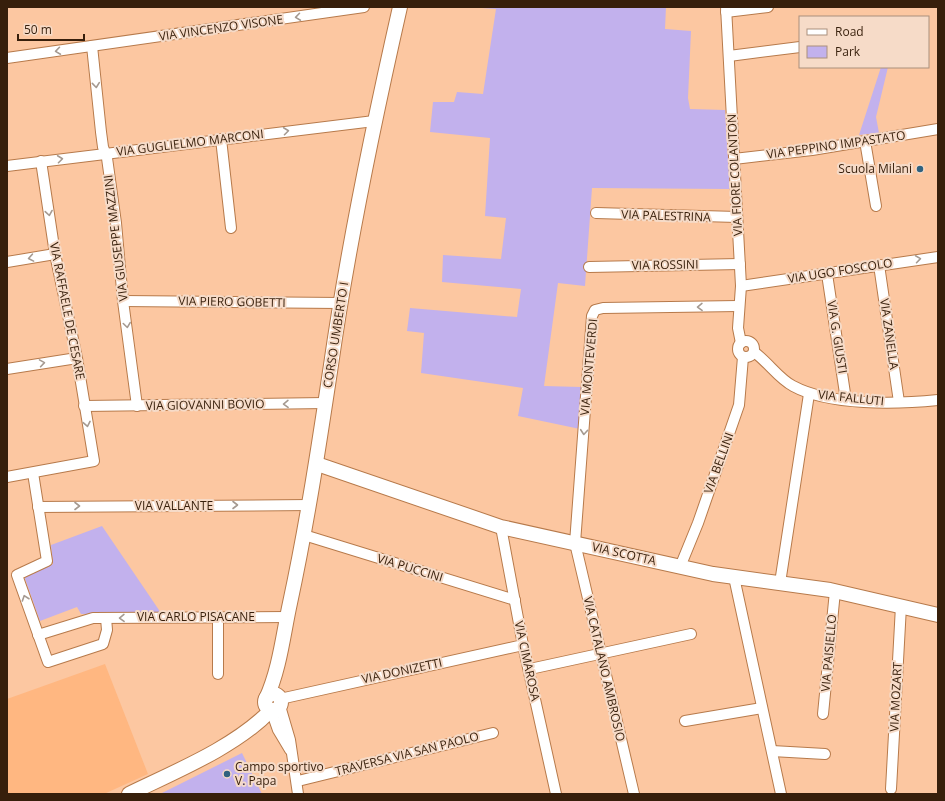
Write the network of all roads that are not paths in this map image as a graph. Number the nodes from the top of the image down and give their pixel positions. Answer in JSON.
{"nodes":[{"id":1,"x":364,"y":7,"type":"edge"},
{"id":2,"x":400,"y":7,"type":"edge"},
{"id":3,"x":768,"y":7,"type":"edge"},
{"id":4,"x":726,"y":10,"type":"edge"},
{"id":5,"x":92,"y":46,"type":"junction"},
{"id":6,"x":799,"y":47,"type":"edge"},
{"id":7,"x":729,"y":56,"type":"junction"},
{"id":8,"x":7,"y":58,"type":"edge"},
{"id":9,"x":374,"y":121,"type":"junction"},
{"id":10,"x":938,"y":129,"type":"edge"},
{"id":11,"x":221,"y":139,"type":"junction"},
{"id":12,"x":865,"y":141,"type":"junction"},
{"id":13,"x":106,"y":153,"type":"junction"},
{"id":14,"x":734,"y":159,"type":"junction"},
{"id":15,"x":41,"y":161,"type":"junction"},
{"id":16,"x":7,"y":166,"type":"edge"},
{"id":17,"x":876,"y":206,"type":"dead end"},
{"id":18,"x":596,"y":213,"type":"dead end"},
{"id":19,"x":737,"y":217,"type":"junction"},
{"id":20,"x":231,"y":228,"type":"dead end"},
{"id":21,"x":55,"y":254,"type":"junction"},
{"id":22,"x":938,"y":256,"type":"edge"},
{"id":23,"x":7,"y":262,"type":"edge"},
{"id":24,"x":740,"y":264,"type":"junction"},
{"id":25,"x":879,"y":265,"type":"junction"},
{"id":26,"x":589,"y":267,"type":"dead end"},
{"id":27,"x":827,"y":274,"type":"junction"},
{"id":28,"x":741,"y":286,"type":"junction"},
{"id":29,"x":124,"y":301,"type":"junction"},
{"id":30,"x":340,"y":303,"type":"junction"},
{"id":31,"x":738,"y":306,"type":"junction"},
{"id":32,"x":741,"y":343,"type":"junction"},
{"id":33,"x":754,"y":352,"type":"junction"},
{"id":34,"x":743,"y":357,"type":"junction"},
{"id":35,"x":77,"y":358,"type":"junction"},
{"id":36,"x":7,"y":369,"type":"edge"},
{"id":37,"x":809,"y":394,"type":"junction"},
{"id":38,"x":846,"y":400,"type":"junction"},
{"id":39,"x":938,"y":400,"type":"edge"},
{"id":40,"x":899,"y":402,"type":"junction"},
{"id":41,"x":326,"y":403,"type":"junction"},
{"id":42,"x":84,"y":406,"type":"junction"},
{"id":43,"x":138,"y":406,"type":"junction"},
{"id":44,"x":317,"y":464,"type":"junction"},
{"id":45,"x":33,"y":473,"type":"junction"},
{"id":46,"x":7,"y":477,"type":"edge"},
{"id":47,"x":310,"y":505,"type":"junction"},
{"id":48,"x":38,"y":507,"type":"junction"},
{"id":49,"x":501,"y":527,"type":"junction"},
{"id":50,"x":304,"y":535,"type":"junction"},
{"id":51,"x":575,"y":543,"type":"junction"},
{"id":52,"x":680,"y":567,"type":"junction"},
{"id":53,"x":734,"y":577,"type":"junction"},
{"id":54,"x":780,"y":583,"type":"junction"},
{"id":55,"x":835,"y":591,"type":"junction"},
{"id":56,"x":515,"y":600,"type":"junction"},
{"id":57,"x":902,"y":606,"type":"junction"},
{"id":58,"x":938,"y":615,"type":"edge"},
{"id":59,"x":218,"y":616,"type":"junction"},
{"id":60,"x":287,"y":617,"type":"junction"},
{"id":61,"x":106,"y":618,"type":"junction"},
{"id":62,"x":38,"y":634,"type":"junction"},
{"id":63,"x":691,"y":634,"type":"dead end"},
{"id":64,"x":523,"y":645,"type":"junction"},
{"id":65,"x":601,"y":654,"type":"junction"},
{"id":66,"x":530,"y":669,"type":"junction"},
{"id":67,"x":218,"y":674,"type":"dead end"},
{"id":68,"x":271,"y":706,"type":"junction"},
{"id":69,"x":762,"y":708,"type":"junction"},
{"id":70,"x":823,"y":714,"type":"dead end"},
{"id":71,"x":684,"y":721,"type":"dead end"},
{"id":72,"x":493,"y":733,"type":"dead end"},
{"id":73,"x":291,"y":751,"type":"junction"},
{"id":74,"x":772,"y":751,"type":"junction"},
{"id":75,"x":825,"y":754,"type":"dead end"},
{"id":76,"x":298,"y":781,"type":"junction"},
{"id":77,"x":891,"y":789,"type":"dead end"},
{"id":78,"x":129,"y":794,"type":"edge"},
{"id":79,"x":298,"y":794,"type":"edge"},
{"id":80,"x":556,"y":794,"type":"edge"},
{"id":81,"x":634,"y":794,"type":"edge"},
{"id":82,"x":781,"y":794,"type":"edge"}],
"edges":[{"from":1,"to":5,"type":"street","name":"VIA VINCENZO VISONE","one_way":true},
{"from":2,"to":9,"type":"main road","name":"CORSO UMBERTO I"},
{"from":3,"to":4,"type":"street"},
{"from":4,"to":7,"type":"street","name":"VIA FIORE COLANTON"},
{"from":5,"to":8,"type":"street","name":"VIA VINCENZO VISONE","one_way":true},
{"from":5,"to":13,"type":"street","name":"VIA GIUSEPPE MAZZINI","one_way":true},
{"from":6,"to":7,"type":"street"},
{"from":7,"to":14,"type":"street","name":"VIA FIORE COLANTON"},
{"from":11,"to":9,"type":"street","name":"VIA GUGLIELMO MARCONI","one_way":true},
{"from":9,"to":30,"type":"main road","name":"CORSO UMBERTO I"},
{"from":10,"to":12,"type":"street","name":"VIA PEPPINO IMPASTATO"},
{"from":11,"to":13,"type":"street","name":"VIA GUGLIELMO MARCONI"},
{"from":11,"to":20,"type":"street"},
{"from":12,"to":14,"type":"street","name":"VIA PEPPINO IMPASTATO"},
{"from":12,"to":17,"type":"street"},
{"from":15,"to":13,"type":"street","name":"VIA GUGLIELMO MARCONI","one_way":true},
{"from":13,"to":29,"type":"street","name":"VIA GIUSEPPE MAZZINI"},
{"from":14,"to":19,"type":"street","name":"VIA FIORE COLANTON"},
{"from":15,"to":16,"type":"street","name":"VIA GUGLIELMO MARCONI"},
{"from":15,"to":21,"type":"street","name":"VIA RAFFAELE DE CESARE","one_way":true},
{"from":18,"to":19,"type":"street","name":"VIA PALESTRINA"},
{"from":19,"to":24,"type":"street","name":"VIA FIORE COLANTON"},
{"from":21,"to":23,"type":"street","one_way":true},
{"from":21,"to":35,"type":"street","name":"VIA RAFFAELE DE CESARE"},
{"from":25,"to":22,"type":"street","name":"VIA UGO FOSCOLO","one_way":true},
{"from":24,"to":26,"type":"street","name":"VIA ROSSINI"},
{"from":24,"to":28,"type":"street","name":"VIA FIORE COLANTON"},
{"from":25,"to":27,"type":"street","name":"VIA UGO FOSCOLO"},
{"from":25,"to":40,"type":"street","name":"VIA ZANELLA"},
{"from":27,"to":28,"type":"street","name":"VIA UGO FOSCOLO"},
{"from":27,"to":38,"type":"street","name":"VIA G. GIUSTI"},
{"from":28,"to":31,"type":"street","name":"VIA FIORE COLANTON"},
{"from":29,"to":30,"type":"street","name":"VIA PIERO GOBETTI"},
{"from":29,"to":43,"type":"street","name":"VIA GIUSEPPE MAZZINI","one_way":true},
{"from":30,"to":41,"type":"main road","name":"CORSO UMBERTO I"},
{"from":31,"to":32,"type":"street","name":"VIA FIORE COLANTON"},
{"from":31,"to":51,"type":"street","name":"VIA MONTEVERDI","one_way":true},
{"from":32,"to":33,"type":"street"},
{"from":32,"to":34,"type":"street"},
{"from":33,"to":34,"type":"street"},
{"from":33,"to":37,"type":"street","name":"VIA FALLUTI"},
{"from":34,"to":52,"type":"street","name":"VIA BELLINI"},
{"from":36,"to":35,"type":"street","one_way":true},
{"from":35,"to":42,"type":"street","name":"VIA RAFFAELE DE CESARE"},
{"from":37,"to":38,"type":"street","name":"VIA FALLUTI"},
{"from":37,"to":54,"type":"street"},
{"from":38,"to":40,"type":"street","name":"VIA FALLUTI"},
{"from":39,"to":40,"type":"street","name":"VIA FALLUTI"},
{"from":41,"to":43,"type":"street","name":"VIA GIOVANNI BOVIO","one_way":true},
{"from":41,"to":44,"type":"main road","name":"CORSO UMBERTO I"},
{"from":42,"to":43,"type":"street","name":"VIA GIOVANNI BOVIO"},
{"from":42,"to":45,"type":"street","name":"VIA RAFFAELE DE CESARE","one_way":true},
{"from":44,"to":47,"type":"main road","name":"CORSO UMBERTO I"},
{"from":44,"to":49,"type":"main road","name":"VIA SCOTTA"},
{"from":45,"to":46,"type":"street"},
{"from":45,"to":48,"type":"street"},
{"from":48,"to":47,"type":"street","name":"VIA VALLANTE","one_way":true},
{"from":47,"to":50,"type":"main road","name":"CORSO UMBERTO I"},
{"from":62,"to":48,"type":"street","one_way":true},
{"from":49,"to":51,"type":"main road","name":"VIA SCOTTA"},
{"from":49,"to":56,"type":"street","name":"VIA CIMAROSA"},
{"from":50,"to":56,"type":"street","name":"VIA PUCCINI"},
{"from":50,"to":60,"type":"main road","name":"CORSO UMBERTO I"},
{"from":51,"to":52,"type":"main road","name":"VIA SCOTTA"},
{"from":51,"to":65,"type":"street","name":"VIA CATALANO AMBROSIO"},
{"from":52,"to":53,"type":"main road","name":"VIA SCOTTA"},
{"from":53,"to":54,"type":"main road","name":"VIA SCOTTA"},
{"from":53,"to":69,"type":"street"},
{"from":54,"to":55,"type":"main road","name":"VIA SCOTTA"},
{"from":55,"to":57,"type":"main road","name":"VIA SCOTTA"},
{"from":55,"to":70,"type":"street","name":"VIA PAISIELLO"},
{"from":56,"to":64,"type":"street","name":"VIA CIMAROSA"},
{"from":57,"to":58,"type":"main road","name":"VIA SCOTTA"},
{"from":57,"to":77,"type":"street","name":"VIA MOZART"},
{"from":59,"to":60,"type":"street","name":"VIA CARLO PISACANE"},
{"from":59,"to":61,"type":"street","name":"VIA CARLO PISACANE","one_way":true},
{"from":59,"to":67,"type":"street"},
{"from":60,"to":68,"type":"main road","name":"CORSO UMBERTO I"},
{"from":61,"to":62,"type":"street","name":"VIA CARLO PISACANE"},
{"from":61,"to":62,"type":"street"},
{"from":63,"to":65,"type":"street"},
{"from":64,"to":66,"type":"street","name":"VIA CIMAROSA"},
{"from":64,"to":68,"type":"street","name":"VIA DONIZETTI"},
{"from":65,"to":66,"type":"street"},
{"from":65,"to":81,"type":"street","name":"VIA CATALANO AMBROSIO"},
{"from":66,"to":80,"type":"street","name":"VIA CIMAROSA"},
{"from":68,"to":73,"type":"street"},
{"from":68,"to":73,"type":"street"},
{"from":68,"to":78,"type":"main road"},
{"from":69,"to":71,"type":"street"},
{"from":69,"to":74,"type":"street"},
{"from":72,"to":76,"type":"street","name":"TRAVERSA VIA SAN PAOLO"},
{"from":73,"to":76,"type":"street"},
{"from":74,"to":75,"type":"street"},
{"from":74,"to":82,"type":"street"},
{"from":76,"to":79,"type":"street"}]}
